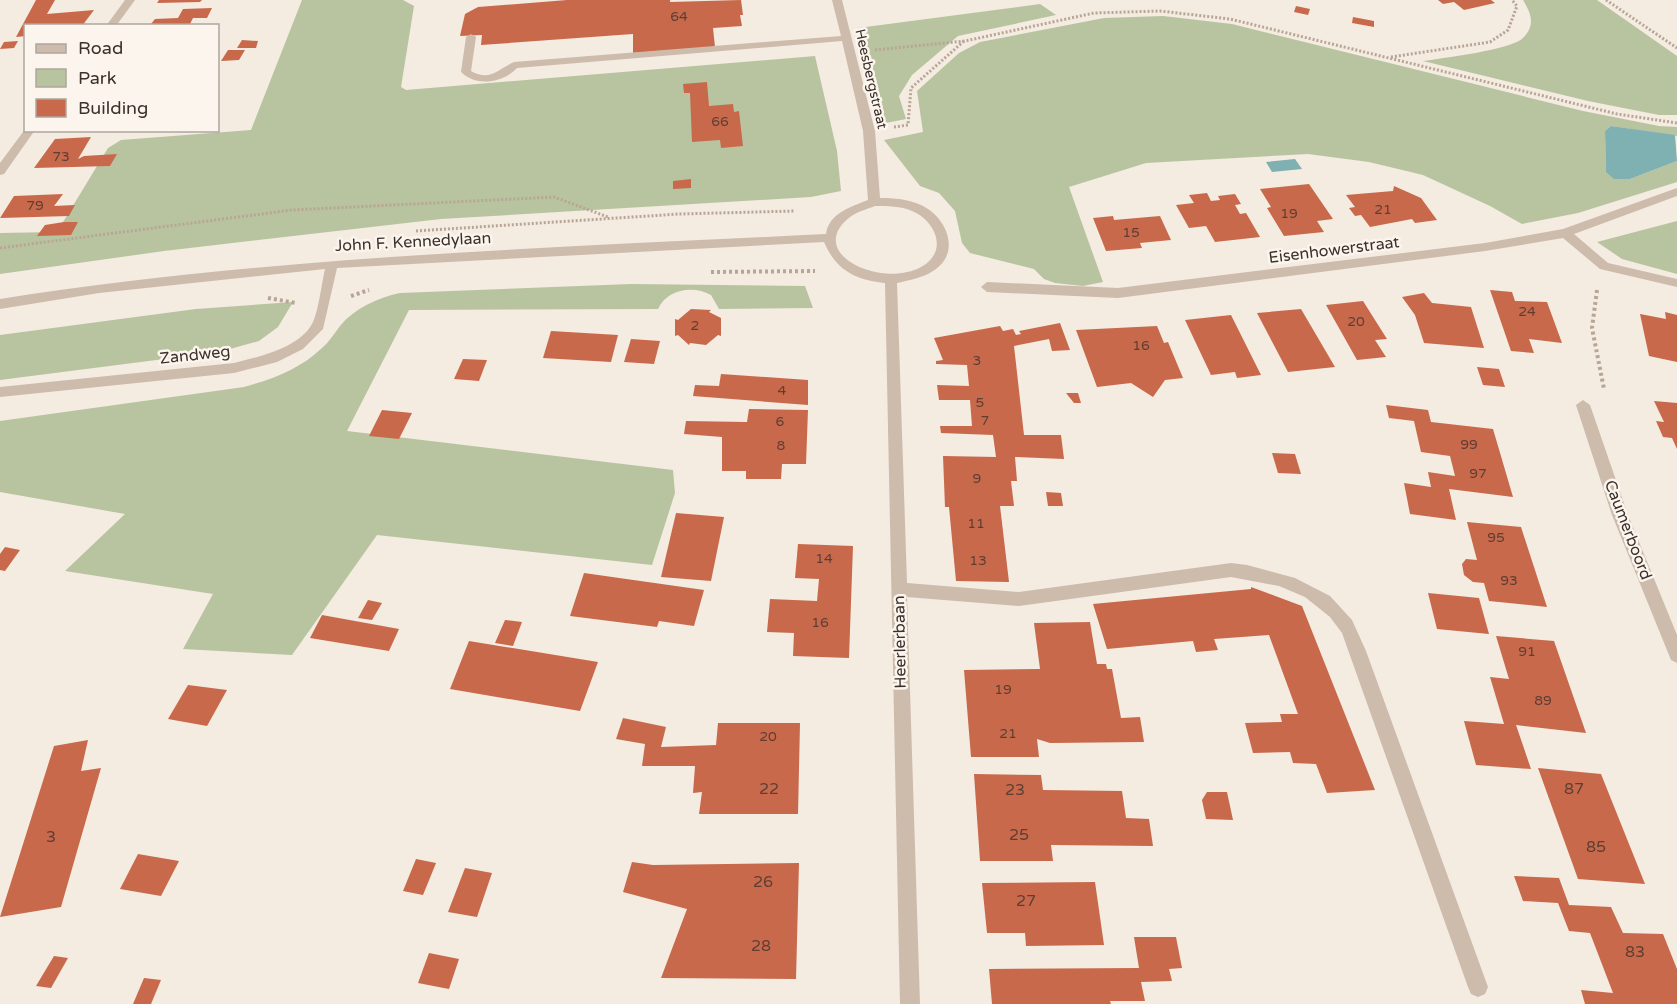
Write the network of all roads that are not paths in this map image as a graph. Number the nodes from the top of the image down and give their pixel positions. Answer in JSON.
{"nodes":[{"id":1,"x":130,"y":0,"type":"edge"},
{"id":2,"x":837,"y":0,"type":"edge"},
{"id":3,"x":112,"y":24,"type":"edge"},
{"id":4,"x":471,"y":38,"type":"dead end"},
{"id":5,"x":847,"y":38,"type":"junction"},
{"id":6,"x":29,"y":132,"type":"edge"},
{"id":7,"x":0,"y":171,"type":"edge"},
{"id":8,"x":1677,"y":192,"type":"edge"},
{"id":9,"x":874,"y":202,"type":"junction"},
{"id":10,"x":1565,"y":233,"type":"junction"},
{"id":11,"x":830,"y":238,"type":"junction"},
{"id":12,"x":332,"y":264,"type":"junction"},
{"id":13,"x":891,"y":280,"type":"junction"},
{"id":14,"x":1677,"y":283,"type":"edge"},
{"id":15,"x":987,"y":287,"type":"dead end"},
{"id":16,"x":0,"y":304,"type":"edge"},
{"id":17,"x":0,"y":392,"type":"edge"},
{"id":18,"x":1582,"y":405,"type":"dead end"},
{"id":19,"x":899,"y":590,"type":"junction"},
{"id":20,"x":1677,"y":655,"type":"edge"},
{"id":21,"x":1478,"y":987,"type":"dead end"},
{"id":22,"x":909,"y":1004,"type":"edge"}],
"edges":[{"from":1,"to":3,"type":"street"},
{"from":2,"to":5,"type":"street","name":"Heesbergstraat"},
{"from":4,"to":5,"type":"street"},
{"from":5,"to":9,"type":"street","name":"Heesbergstraat"},
{"from":6,"to":7,"type":"street"},
{"from":8,"to":10,"type":"street","name":"Eisenhowerstraat"},
{"from":9,"to":11,"type":"street"},
{"from":9,"to":13,"type":"street"},
{"from":10,"to":14,"type":"street"},
{"from":10,"to":15,"type":"street","name":"Eisenhowerstraat"},
{"from":11,"to":12,"type":"street","name":"John F. Kennedylaan"},
{"from":11,"to":13,"type":"street"},
{"from":12,"to":16,"type":"street","name":"John F. Kennedylaan"},
{"from":12,"to":17,"type":"street","name":"Zandweg"},
{"from":13,"to":19,"type":"street","name":"Heerlerbaan"},
{"from":18,"to":20,"type":"street","name":"Caumerboord"},
{"from":19,"to":21,"type":"street"},
{"from":19,"to":22,"type":"street","name":"Heerlerbaan"}]}
